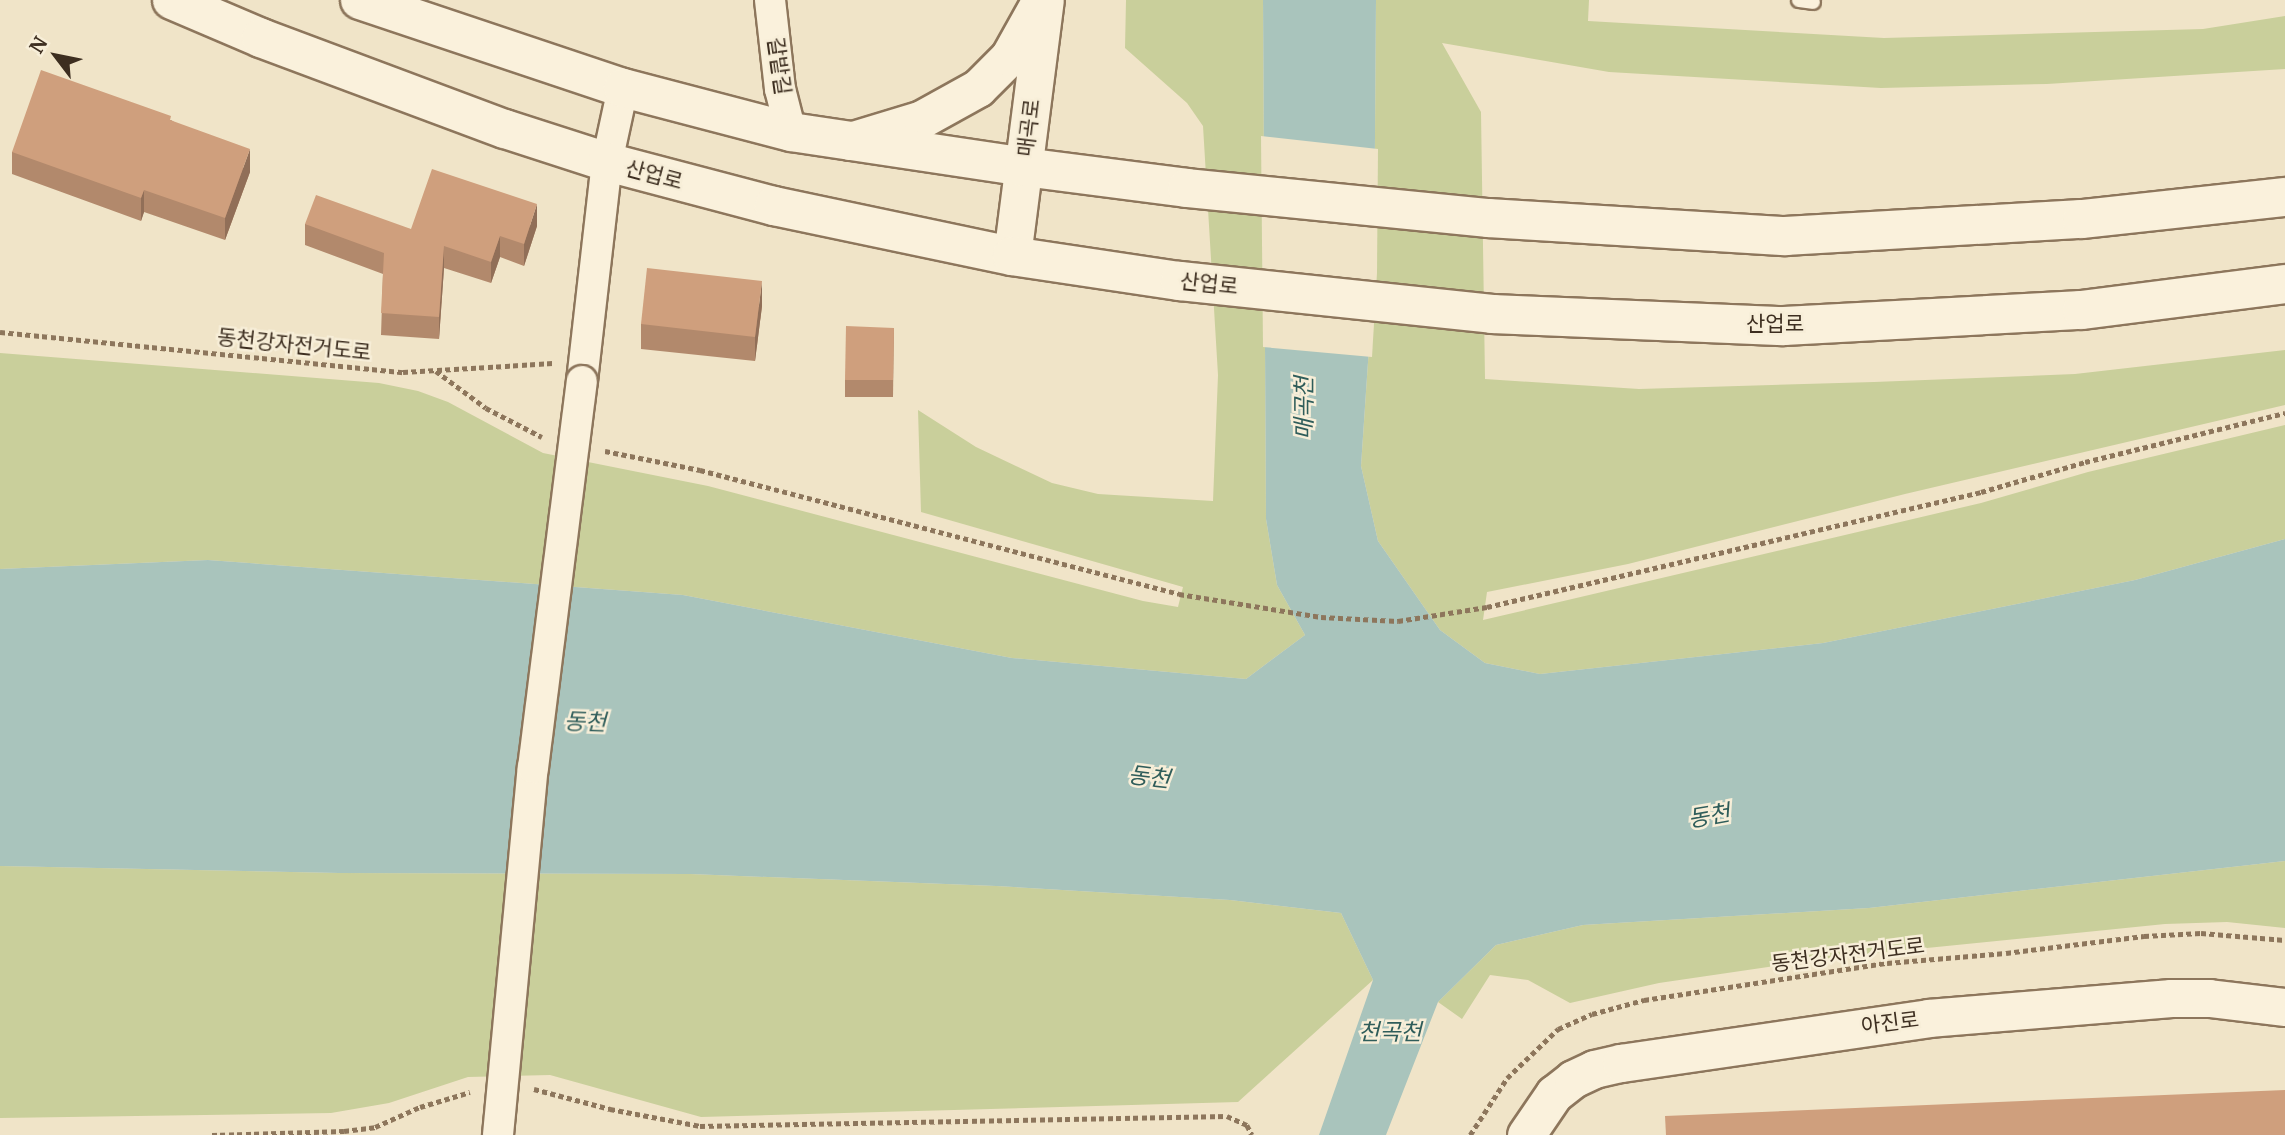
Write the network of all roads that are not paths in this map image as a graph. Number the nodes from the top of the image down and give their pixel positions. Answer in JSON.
{"nodes":[{"id":1,"x":172,"y":0,"type":"edge"},
{"id":2,"x":360,"y":0,"type":"edge"},
{"id":3,"x":770,"y":0,"type":"edge"},
{"id":4,"x":1043,"y":0,"type":"edge"},
{"id":5,"x":623,"y":88,"type":"junction"},
{"id":6,"x":791,"y":132,"type":"junction"},
{"id":7,"x":850,"y":141,"type":"junction"},
{"id":8,"x":607,"y":162,"type":"junction"},
{"id":9,"x":1024,"y":167,"type":"junction"},
{"id":10,"x":2285,"y":197,"type":"edge"},
{"id":11,"x":1012,"y":256,"type":"junction"},
{"id":12,"x":2285,"y":284,"type":"edge"},
{"id":13,"x":2285,"y":1007,"type":"edge"},
{"id":14,"x":498,"y":1135,"type":"edge"},
{"id":15,"x":1526,"y":1135,"type":"edge"}],
"edges":[{"from":1,"to":8,"type":"main road","name":"산업로"},
{"from":2,"to":5,"type":"main road"},
{"from":3,"to":6,"type":"street","name":"갈밭길"},
{"from":4,"to":7,"type":"street"},
{"from":4,"to":9,"type":"street","name":"매곡로"},
{"from":5,"to":6,"type":"main road"},
{"from":5,"to":8,"type":"street"},
{"from":6,"to":7,"type":"main road"},
{"from":7,"to":9,"type":"main road"},
{"from":8,"to":11,"type":"main road","name":"산업로"},
{"from":8,"to":14,"type":"street","bridge":true},
{"from":9,"to":10,"type":"main road"},
{"from":9,"to":11,"type":"street","name":"매곡로"},
{"from":11,"to":12,"type":"main road","name":"산업로"},
{"from":13,"to":15,"type":"street","name":"아진로"}]}
